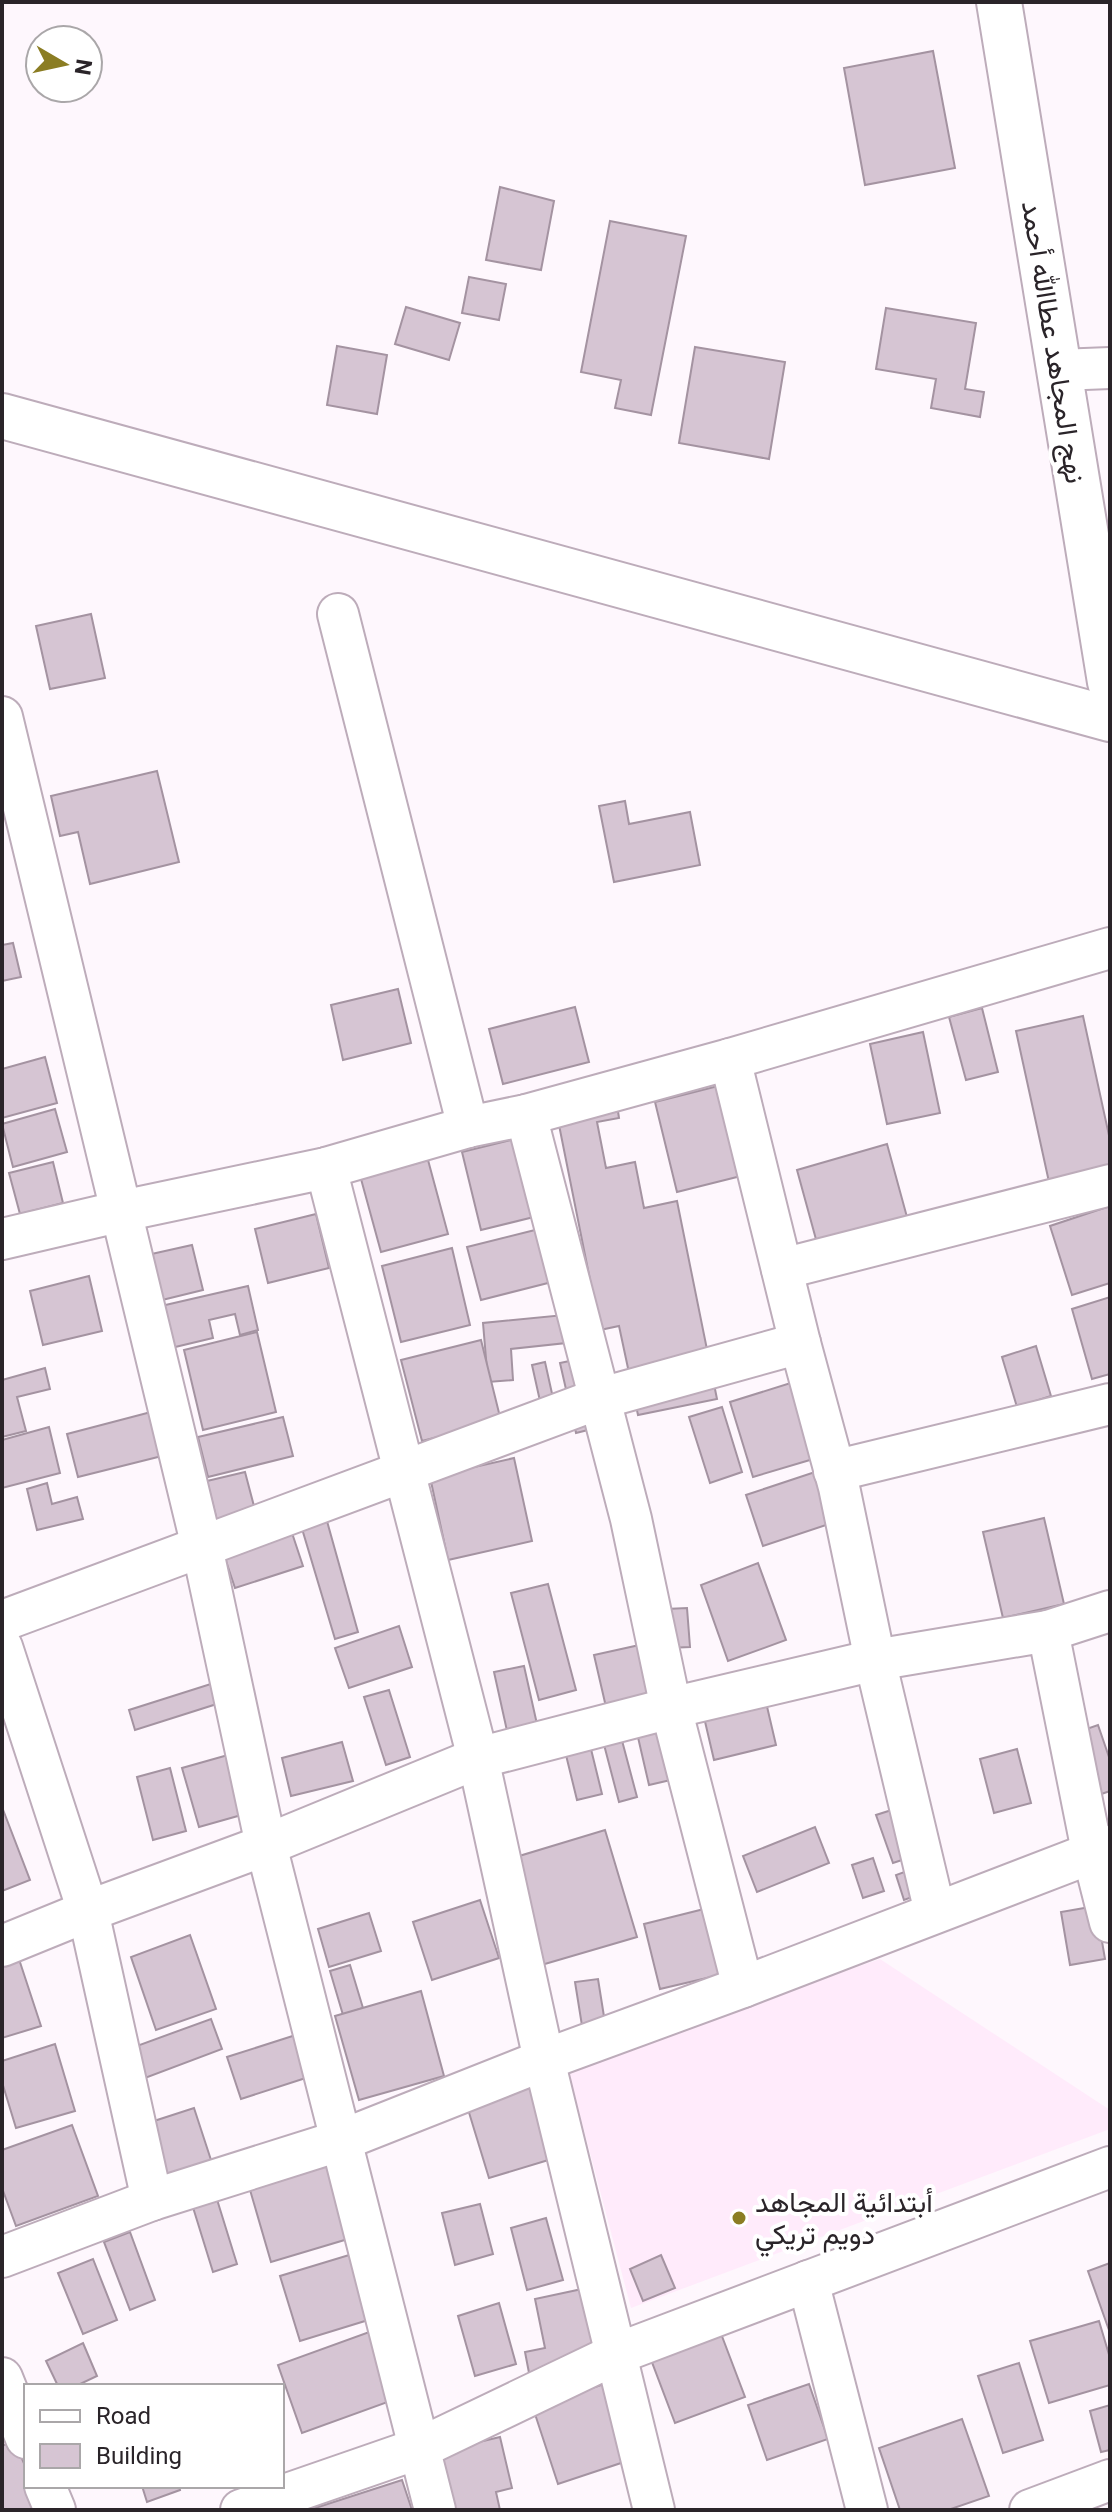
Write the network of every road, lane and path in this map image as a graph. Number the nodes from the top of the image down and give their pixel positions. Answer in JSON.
{"nodes":[{"id":1,"x":999,"y":2,"type":"edge"},
{"id":2,"x":1110,"y":368,"type":"edge"},
{"id":3,"x":1059,"y":370,"type":"junction"},
{"id":4,"x":2,"y":416,"type":"edge"},
{"id":5,"x":338,"y":614,"type":"dead end"},
{"id":6,"x":1110,"y":682,"type":"edge"},
{"id":7,"x":2,"y":717,"type":"edge"},
{"id":8,"x":1110,"y":719,"type":"edge"},
{"id":9,"x":1110,"y":948,"type":"edge"},
{"id":10,"x":730,"y":1059,"type":"junction"},
{"id":11,"x":526,"y":1115,"type":"junction"},
{"id":12,"x":468,"y":1127,"type":"junction"},
{"id":13,"x":326,"y":1168,"type":"junction"},
{"id":14,"x":1110,"y":1185,"type":"edge"},
{"id":15,"x":122,"y":1211,"type":"junction"},
{"id":16,"x":2,"y":1239,"type":"edge"},
{"id":17,"x":782,"y":1269,"type":"junction"},
{"id":18,"x":800,"y":1343,"type":"junction"},
{"id":19,"x":598,"y":1399,"type":"junction"},
{"id":20,"x":1110,"y":1404,"type":"edge"},
{"id":21,"x":403,"y":1471,"type":"junction"},
{"id":22,"x":834,"y":1471,"type":"junction"},
{"id":23,"x":202,"y":1547,"type":"junction"},
{"id":24,"x":1110,"y":1611,"type":"edge"},
{"id":25,"x":2,"y":1621,"type":"edge"},
{"id":26,"x":1048,"y":1631,"type":"junction"},
{"id":27,"x":2,"y":1647,"type":"edge"},
{"id":28,"x":875,"y":1660,"type":"junction"},
{"id":29,"x":671,"y":1708,"type":"junction"},
{"id":30,"x":478,"y":1758,"type":"junction"},
{"id":31,"x":266,"y":1845,"type":"junction"},
{"id":32,"x":1101,"y":1848,"type":"edge"},
{"id":33,"x":88,"y":1911,"type":"junction"},
{"id":34,"x":935,"y":1912,"type":"junction"},
{"id":35,"x":1110,"y":1922,"type":"edge"},
{"id":36,"x":2,"y":1946,"type":"edge"},
{"id":37,"x":743,"y":1987,"type":"junction"},
{"id":38,"x":544,"y":2060,"type":"junction"},
{"id":39,"x":342,"y":2140,"type":"junction"},
{"id":40,"x":1110,"y":2167,"type":"edge"},
{"id":41,"x":152,"y":2200,"type":"junction"},
{"id":42,"x":2,"y":2257,"type":"edge"},
{"id":43,"x":808,"y":2281,"type":"junction"},
{"id":44,"x":616,"y":2354,"type":"junction"},
{"id":45,"x":2,"y":2378,"type":"edge"},
{"id":46,"x":24,"y":2433,"type":"edge"},
{"id":47,"x":420,"y":2448,"type":"junction"},
{"id":48,"x":1110,"y":2480,"type":"edge"},
{"id":49,"x":46,"y":2488,"type":"edge"},
{"id":50,"x":55,"y":2510,"type":"edge"},
{"id":51,"x":241,"y":2510,"type":"edge"},
{"id":52,"x":435,"y":2510,"type":"edge"},
{"id":53,"x":654,"y":2510,"type":"edge"},
{"id":54,"x":867,"y":2510,"type":"edge"},
{"id":55,"x":1030,"y":2510,"type":"edge"}],
"edges":[{"from":1,"to":3,"type":"street","name":"نهج المجاهد عطاالله أحمد"},
{"from":2,"to":3,"type":"street"},
{"from":3,"to":6,"type":"street","name":"نهج المجاهد عطاالله أحمد"},
{"from":4,"to":8,"type":"street"},
{"from":5,"to":12,"type":"street"},
{"from":7,"to":15,"type":"street"},
{"from":9,"to":10,"type":"street"},
{"from":10,"to":11,"type":"street"},
{"from":10,"to":17,"type":"street"},
{"from":11,"to":12,"type":"street"},
{"from":11,"to":19,"type":"street"},
{"from":12,"to":13,"type":"street"},
{"from":13,"to":15,"type":"street"},
{"from":13,"to":21,"type":"street"},
{"from":14,"to":17,"type":"street"},
{"from":15,"to":16,"type":"street"},
{"from":15,"to":23,"type":"street"},
{"from":17,"to":18,"type":"street"},
{"from":18,"to":19,"type":"street"},
{"from":18,"to":22,"type":"street"},
{"from":19,"to":21,"type":"street"},
{"from":19,"to":29,"type":"street"},
{"from":20,"to":22,"type":"street"},
{"from":21,"to":23,"type":"street"},
{"from":21,"to":30,"type":"street"},
{"from":22,"to":28,"type":"street"},
{"from":23,"to":25,"type":"street"},
{"from":23,"to":31,"type":"street"},
{"from":24,"to":26,"type":"street"},
{"from":26,"to":28,"type":"street"},
{"from":26,"to":32,"type":"street"},
{"from":27,"to":33,"type":"street"},
{"from":28,"to":29,"type":"street"},
{"from":28,"to":34,"type":"street"},
{"from":29,"to":30,"type":"street"},
{"from":29,"to":37,"type":"street"},
{"from":30,"to":31,"type":"street"},
{"from":30,"to":38,"type":"street"},
{"from":31,"to":33,"type":"street"},
{"from":31,"to":39,"type":"street"},
{"from":32,"to":34,"type":"street"},
{"from":32,"to":35,"type":"street"},
{"from":33,"to":36,"type":"street"},
{"from":33,"to":41,"type":"street"},
{"from":34,"to":37,"type":"street"},
{"from":37,"to":38,"type":"street"},
{"from":38,"to":39,"type":"street"},
{"from":38,"to":44,"type":"street"},
{"from":39,"to":41,"type":"street"},
{"from":39,"to":47,"type":"street"},
{"from":40,"to":43,"type":"street"},
{"from":41,"to":42,"type":"street"},
{"from":43,"to":44,"type":"street"},
{"from":43,"to":54,"type":"street"},
{"from":44,"to":47,"type":"street"},
{"from":44,"to":53,"type":"street"},
{"from":45,"to":46,"type":"street"},
{"from":47,"to":51,"type":"street"},
{"from":47,"to":52,"type":"street"},
{"from":48,"to":55,"type":"street"},
{"from":49,"to":50,"type":"street"}]}
